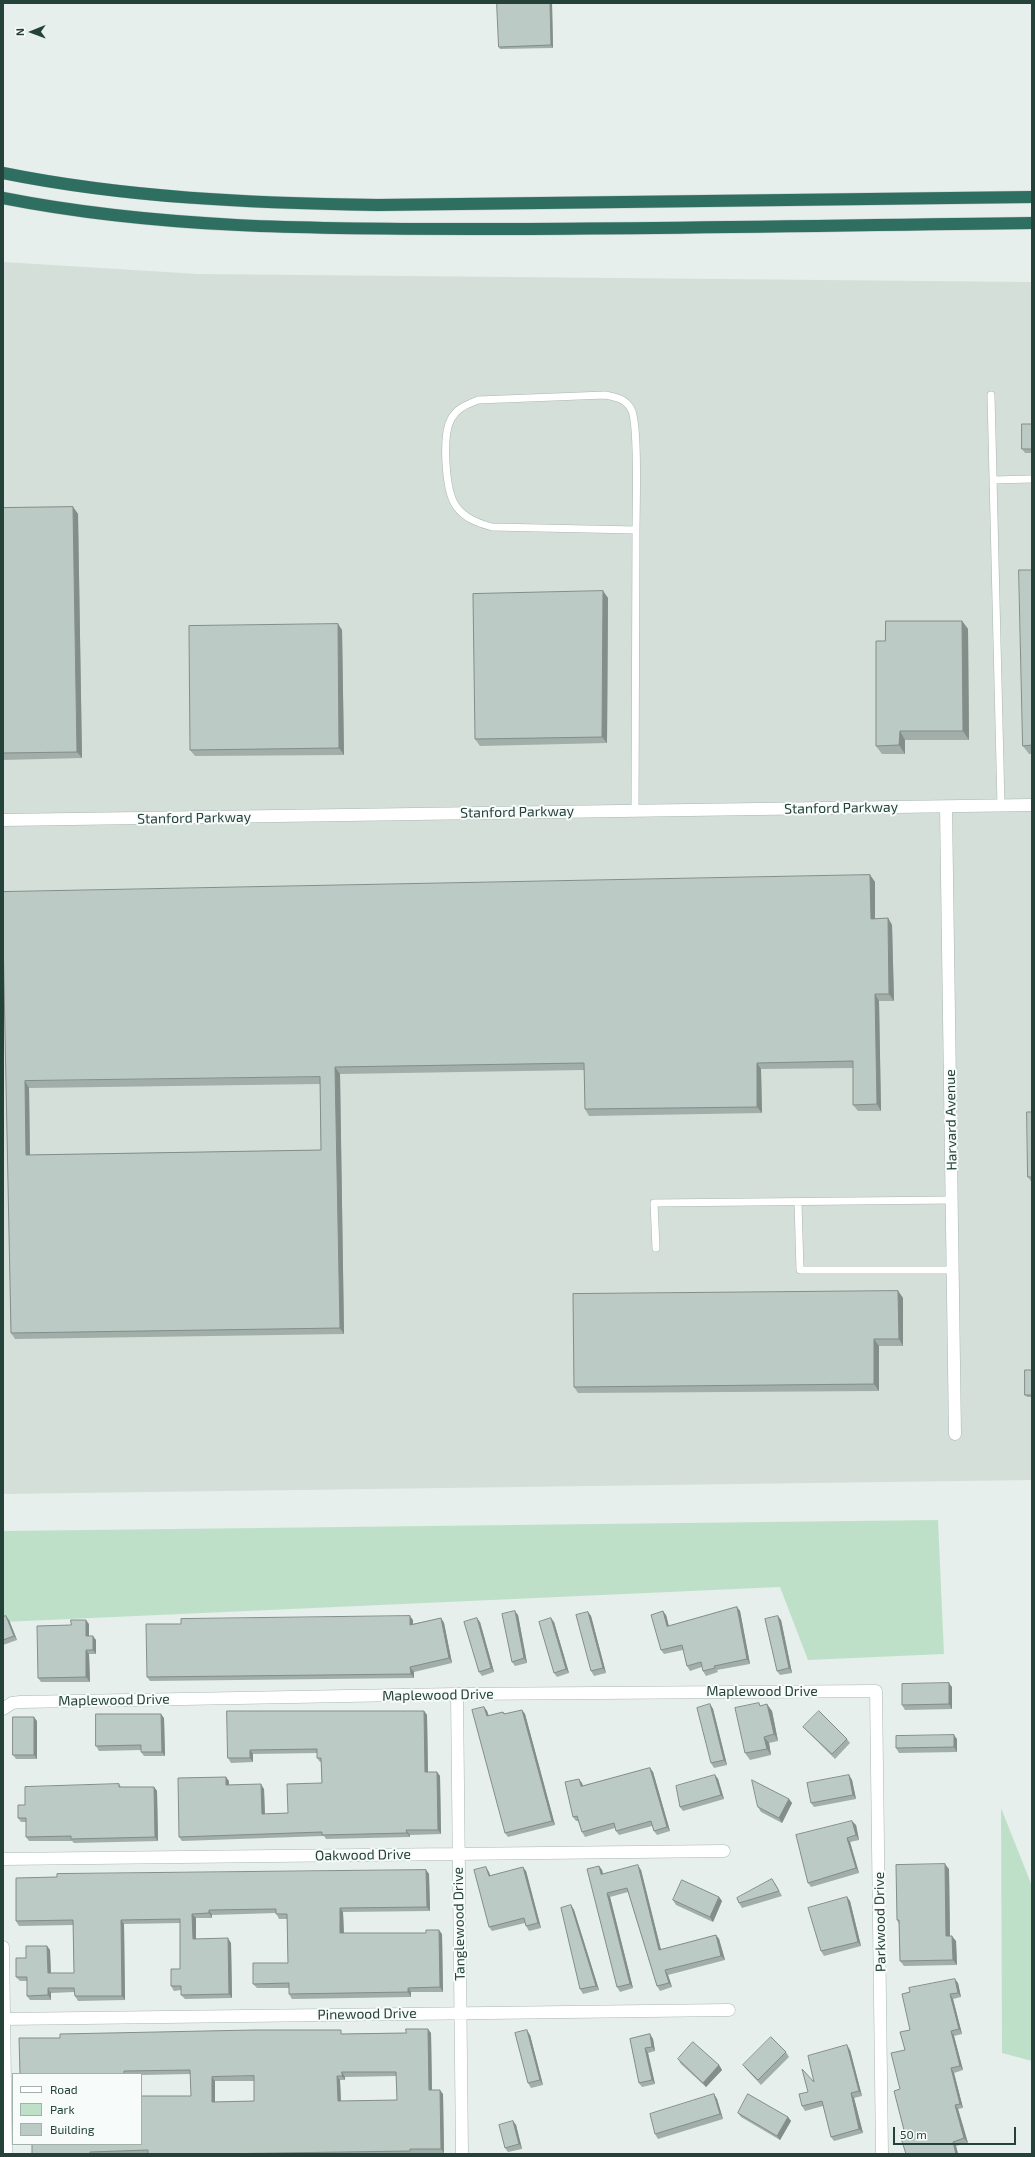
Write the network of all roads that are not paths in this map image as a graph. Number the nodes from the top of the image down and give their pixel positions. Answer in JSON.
{"nodes":[{"id":1,"x":3,"y":173,"type":"edge"},
{"id":2,"x":1032,"y":197,"type":"edge"},
{"id":3,"x":3,"y":198,"type":"edge"},
{"id":4,"x":1032,"y":222,"type":"edge"},
{"id":5,"x":991,"y":394,"type":"dead end"},
{"id":6,"x":1032,"y":479,"type":"edge"},
{"id":7,"x":993,"y":480,"type":"junction"},
{"id":8,"x":636,"y":530,"type":"junction"},
{"id":9,"x":1032,"y":805,"type":"edge"},
{"id":10,"x":1001,"y":806,"type":"junction"},
{"id":11,"x":946,"y":807,"type":"junction"},
{"id":12,"x":635,"y":810,"type":"junction"},
{"id":13,"x":3,"y":820,"type":"edge"},
{"id":14,"x":952,"y":1200,"type":"junction"},
{"id":15,"x":798,"y":1202,"type":"junction"},
{"id":16,"x":656,"y":1248,"type":"dead end"},
{"id":17,"x":952,"y":1270,"type":"junction"},
{"id":18,"x":955,"y":1434,"type":"dead end"},
{"id":19,"x":876,"y":1691,"type":"joint"},
{"id":20,"x":457,"y":1694,"type":"junction"},
{"id":21,"x":3,"y":1709,"type":"edge"},
{"id":22,"x":724,"y":1851,"type":"dead end"},
{"id":23,"x":458,"y":1854,"type":"junction"},
{"id":24,"x":3,"y":1859,"type":"edge"},
{"id":25,"x":3,"y":1947,"type":"edge"},
{"id":26,"x":729,"y":2010,"type":"dead end"},
{"id":27,"x":460,"y":2013,"type":"junction"},
{"id":28,"x":4,"y":2019,"type":"junction"},
{"id":29,"x":6,"y":2154,"type":"edge"},
{"id":30,"x":462,"y":2154,"type":"edge"},
{"id":31,"x":882,"y":2154,"type":"edge"}],
"edges":[{"from":1,"to":2,"type":"highway"},
{"from":3,"to":4,"type":"highway"},
{"from":5,"to":7,"type":"lane"},
{"from":6,"to":7,"type":"lane"},
{"from":7,"to":10,"type":"lane"},
{"from":8,"to":8,"type":"lane"},
{"from":8,"to":12,"type":"lane"},
{"from":9,"to":10,"type":"street","name":"Stanford Parkway"},
{"from":10,"to":11,"type":"street","name":"Stanford Parkway"},
{"from":11,"to":12,"type":"street","name":"Stanford Parkway"},
{"from":11,"to":14,"type":"street","name":"Harvard Avenue"},
{"from":12,"to":13,"type":"street","name":"Stanford Parkway"},
{"from":14,"to":15,"type":"lane"},
{"from":14,"to":17,"type":"street","name":"Harvard Avenue"},
{"from":15,"to":16,"type":"lane"},
{"from":15,"to":17,"type":"lane"},
{"from":17,"to":18,"type":"street","name":"Harvard Avenue"},
{"from":19,"to":20,"type":"street","name":"Maplewood Drive"},
{"from":19,"to":31,"type":"street","name":"Parkwood Drive"},
{"from":20,"to":21,"type":"street","name":"Maplewood Drive"},
{"from":20,"to":23,"type":"street","name":"Tanglewood Drive"},
{"from":22,"to":23,"type":"street","name":"Oakwood Drive"},
{"from":23,"to":24,"type":"street","name":"Oakwood Drive"},
{"from":23,"to":27,"type":"street","name":"Tanglewood Drive"},
{"from":25,"to":28,"type":"street"},
{"from":26,"to":27,"type":"street","name":"Pinewood Drive"},
{"from":27,"to":28,"type":"street","name":"Pinewood Drive"},
{"from":27,"to":30,"type":"street","name":"Tanglewood Drive"},
{"from":28,"to":29,"type":"street"}]}
